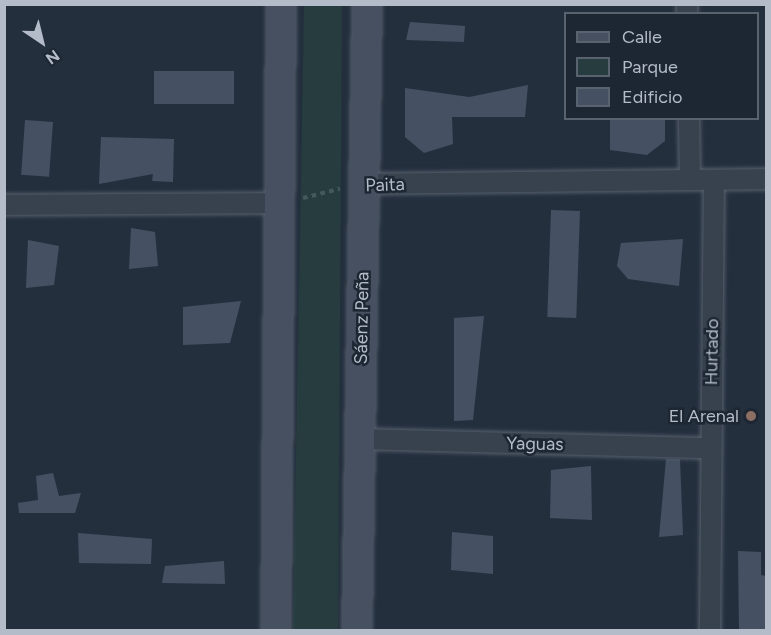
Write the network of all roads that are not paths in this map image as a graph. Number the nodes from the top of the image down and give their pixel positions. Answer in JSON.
{"nodes":[{"id":1,"x":281,"y":4,"type":"edge"},
{"id":2,"x":367,"y":4,"type":"edge"},
{"id":3,"x":689,"y":120,"type":"edge"},
{"id":4,"x":766,"y":179,"type":"edge"},
{"id":5,"x":690,"y":180,"type":"junction"},
{"id":6,"x":714,"y":181,"type":"junction"},
{"id":7,"x":364,"y":184,"type":"junction"},
{"id":8,"x":279,"y":203,"type":"junction"},
{"id":9,"x":4,"y":205,"type":"edge"},
{"id":10,"x":360,"y":439,"type":"junction"},
{"id":11,"x":710,"y":448,"type":"junction"},
{"id":12,"x":276,"y":630,"type":"edge"},
{"id":13,"x":357,"y":630,"type":"edge"},
{"id":14,"x":710,"y":630,"type":"edge"}],
"edges":[{"from":1,"to":8,"type":"main road"},
{"from":2,"to":7,"type":"main road","name":"Sáenz Peña"},
{"from":3,"to":5,"type":"street"},
{"from":4,"to":6,"type":"street","name":"Paita"},
{"from":5,"to":6,"type":"street","name":"Paita"},
{"from":5,"to":7,"type":"street","name":"Paita"},
{"from":6,"to":11,"type":"street","name":"Hurtado"},
{"from":7,"to":10,"type":"main road","name":"Sáenz Peña"},
{"from":8,"to":9,"type":"street"},
{"from":8,"to":12,"type":"main road"},
{"from":10,"to":11,"type":"street","name":"Yaguas"},
{"from":10,"to":13,"type":"main road","name":"Sáenz Peña"},
{"from":11,"to":14,"type":"street","name":"Hurtado"}]}
